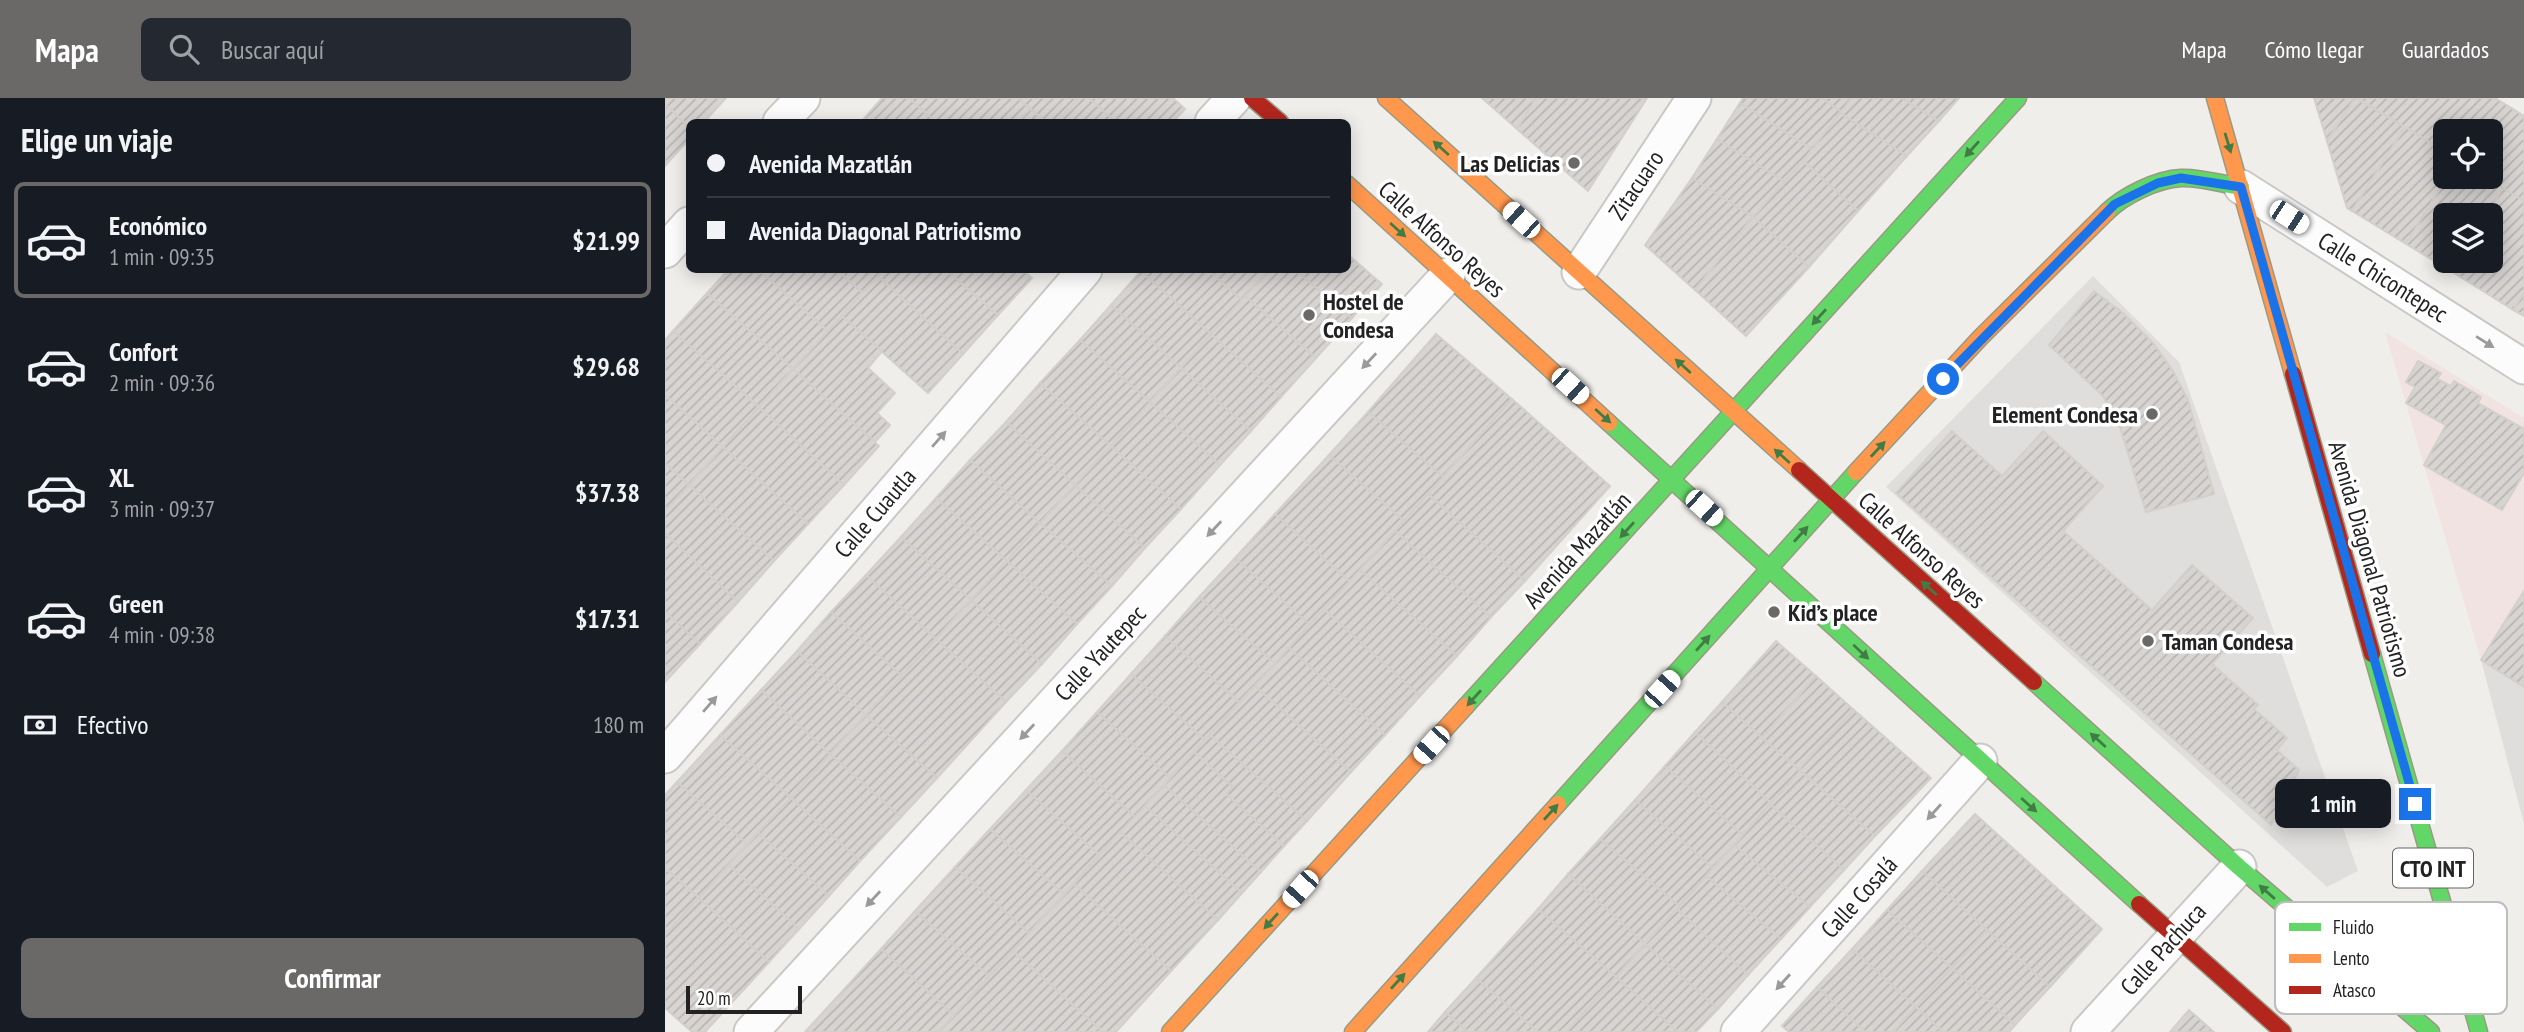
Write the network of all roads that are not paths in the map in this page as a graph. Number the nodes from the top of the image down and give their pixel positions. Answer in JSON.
{"nodes":[{"id":1,"x":803,"y":98,"type":"edge"},
{"id":2,"x":1234,"y":98,"type":"edge"},
{"id":3,"x":1252,"y":98,"type":"edge"},
{"id":4,"x":1386,"y":98,"type":"edge"},
{"id":5,"x":1694,"y":98,"type":"edge"},
{"id":6,"x":2018,"y":98,"type":"edge"},
{"id":7,"x":2215,"y":98,"type":"edge"},
{"id":8,"x":784,"y":119,"type":"edge"},
{"id":9,"x":1215,"y":119,"type":"edge"},
{"id":10,"x":1276,"y":119,"type":"edge"},
{"id":11,"x":2241,"y":187,"type":"junction"},
{"id":12,"x":1351,"y":188,"type":"edge"},
{"id":13,"x":686,"y":226,"type":"edge"},
{"id":14,"x":665,"y":251,"type":"edge"},
{"id":15,"x":1579,"y":272,"type":"junction"},
{"id":16,"x":1082,"y":273,"type":"edge"},
{"id":17,"x":1448,"y":275,"type":"junction"},
{"id":18,"x":2524,"y":367,"type":"edge"},
{"id":19,"x":1734,"y":412,"type":"junction"},
{"id":20,"x":1673,"y":479,"type":"junction"},
{"id":21,"x":1831,"y":499,"type":"junction"},
{"id":22,"x":1770,"y":567,"type":"junction"},
{"id":23,"x":665,"y":756,"type":"edge"},
{"id":24,"x":1980,"y":761,"type":"junction"},
{"id":25,"x":2239,"y":867,"type":"junction"},
{"id":26,"x":2280,"y":902,"type":"edge"},
{"id":27,"x":2442,"y":902,"type":"edge"},
{"id":28,"x":2175,"y":936,"type":"junction"},
{"id":29,"x":2410,"y":1014,"type":"edge"},
{"id":30,"x":2474,"y":1014,"type":"edge"},
{"id":31,"x":751,"y":1032,"type":"edge"},
{"id":32,"x":1170,"y":1032,"type":"edge"},
{"id":33,"x":1353,"y":1032,"type":"edge"},
{"id":34,"x":1738,"y":1032,"type":"edge"},
{"id":35,"x":2088,"y":1032,"type":"edge"},
{"id":36,"x":2283,"y":1032,"type":"edge"},
{"id":37,"x":2431,"y":1032,"type":"edge"},
{"id":38,"x":2479,"y":1032,"type":"edge"}],
"edges":[{"from":1,"to":8,"type":"street"},
{"from":2,"to":9,"type":"street"},
{"from":3,"to":10,"type":"main road"},
{"from":15,"to":4,"type":"main road","name":"Calle Alfonso Reyes","one_way":true},
{"from":5,"to":15,"type":"street","name":"Zitacuaro"},
{"from":6,"to":19,"type":"main road","name":"Avenida Mazatlán","one_way":true},
{"from":7,"to":11,"type":"main road","name":"Avenida Diagonal Patriotismo","number":"CTO INT","one_way":true},
{"from":11,"to":18,"type":"street","name":"Calle Chicontepec","one_way":true},
{"from":21,"to":11,"type":"main road","one_way":true},
{"from":11,"to":27,"type":"main road","name":"Avenida Diagonal Patriotismo","number":"CTO INT"},
{"from":12,"to":17,"type":"main road","name":"Calle Alfonso Reyes","one_way":true},
{"from":13,"to":14,"type":"street"},
{"from":19,"to":15,"type":"main road","name":"Calle Alfonso Reyes","one_way":true},
{"from":23,"to":16,"type":"street","name":"Calle Cuautla","one_way":true},
{"from":17,"to":20,"type":"main road","name":"Calle Alfonso Reyes","one_way":true},
{"from":17,"to":31,"type":"street","name":"Calle Yautepec","one_way":true},
{"from":19,"to":20,"type":"main road","name":"Avenida Mazatlán"},
{"from":21,"to":19,"type":"main road","name":"Calle Alfonso Reyes","one_way":true},
{"from":20,"to":22,"type":"main road","name":"Calle Alfonso Reyes"},
{"from":20,"to":32,"type":"main road","name":"Avenida Mazatlán","one_way":true},
{"from":22,"to":21,"type":"main road","one_way":true},
{"from":25,"to":21,"type":"main road","name":"Calle Alfonso Reyes","one_way":true},
{"from":22,"to":24,"type":"main road","name":"Calle Alfonso Reyes","one_way":true},
{"from":33,"to":22,"type":"main road","one_way":true},
{"from":24,"to":28,"type":"main road","name":"Calle Alfonso Reyes","one_way":true},
{"from":24,"to":34,"type":"street","name":"Calle Cosalá","one_way":true},
{"from":26,"to":25,"type":"main road","name":"Calle Alfonso Reyes","one_way":true},
{"from":25,"to":28,"type":"street","name":"Calle Pachuca"},
{"from":28,"to":35,"type":"street","name":"Calle Pachuca"},
{"from":28,"to":36,"type":"main road","name":"Calle Alfonso Reyes"},
{"from":37,"to":29,"type":"main road","name":"Calle Alfonso Reyes","one_way":true},
{"from":30,"to":38,"type":"main road","name":"Avenida Diagonal Patriotismo","number":"CTO INT"}]}
